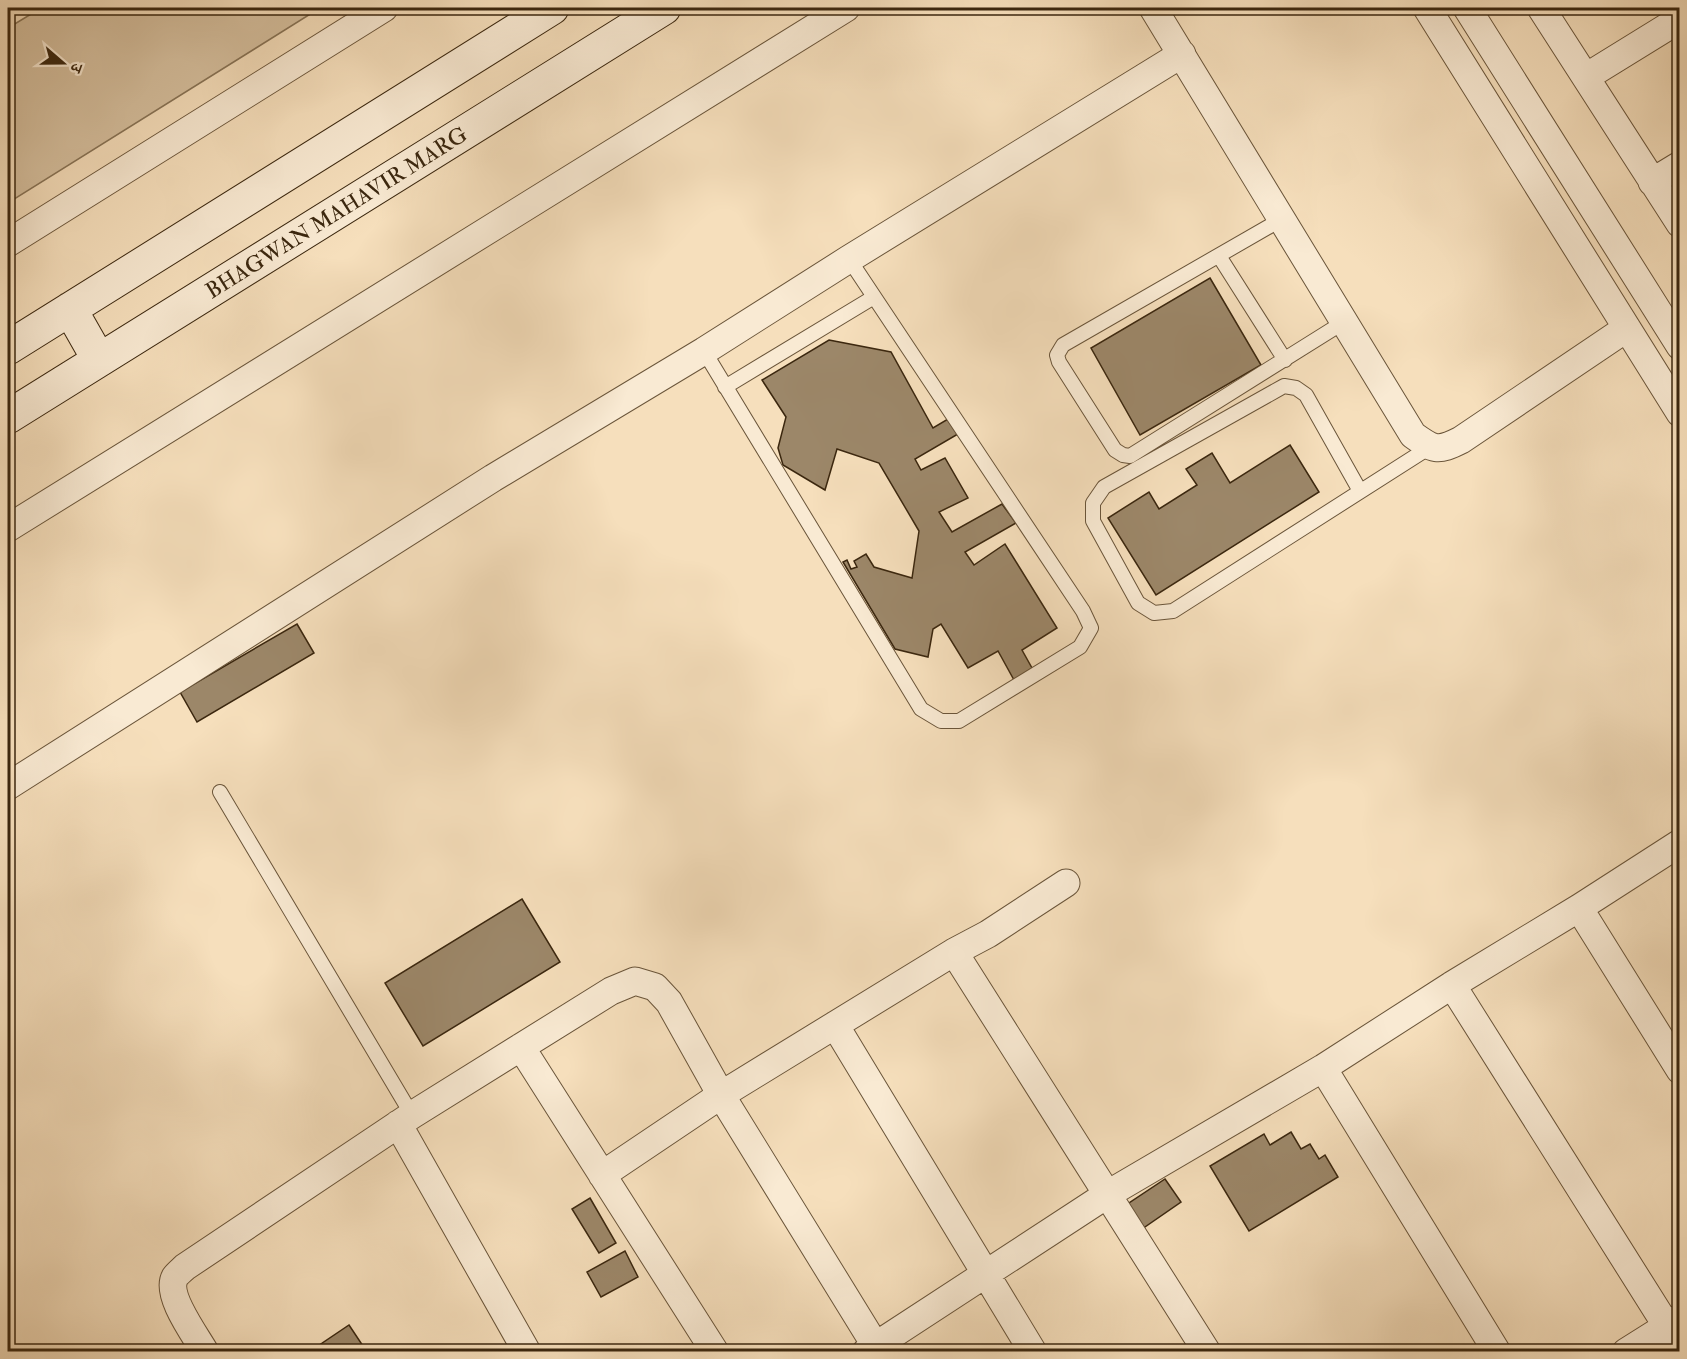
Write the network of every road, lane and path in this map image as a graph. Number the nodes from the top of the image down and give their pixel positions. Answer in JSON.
{"nodes":[{"id":1,"x":384,"y":8,"type":"edge"},
{"id":2,"x":552,"y":8,"type":"edge"},
{"id":3,"x":664,"y":8,"type":"edge"},
{"id":4,"x":846,"y":8,"type":"edge"},
{"id":5,"x":1153,"y":8,"type":"edge"},
{"id":6,"x":1427,"y":8,"type":"edge"},
{"id":7,"x":1467,"y":8,"type":"edge"},
{"id":8,"x":1541,"y":8,"type":"edge"},
{"id":9,"x":1680,"y":19,"type":"edge"},
{"id":10,"x":1182,"y":54,"type":"junction"},
{"id":11,"x":1586,"y":77,"type":"junction"},
{"id":12,"x":1680,"y":165,"type":"edge"},
{"id":13,"x":1652,"y":182,"type":"junction"},
{"id":14,"x":1282,"y":219,"type":"junction"},
{"id":15,"x":1680,"y":224,"type":"edge"},
{"id":16,"x":8,"y":243,"type":"edge"},
{"id":17,"x":1219,"y":256,"type":"junction"},
{"id":18,"x":849,"y":259,"type":"junction"},
{"id":19,"x":874,"y":297,"type":"junction"},
{"id":20,"x":70,"y":309,"type":"junction"},
{"id":21,"x":1344,"y":322,"type":"junction"},
{"id":22,"x":1627,"y":328,"type":"junction"},
{"id":23,"x":1680,"y":346,"type":"edge"},
{"id":24,"x":8,"y":348,"type":"edge"},
{"id":25,"x":704,"y":351,"type":"junction"},
{"id":26,"x":99,"y":360,"type":"junction"},
{"id":27,"x":1285,"y":360,"type":"junction"},
{"id":28,"x":725,"y":387,"type":"junction"},
{"id":29,"x":1676,"y":399,"type":"edge"},
{"id":30,"x":8,"y":417,"type":"edge"},
{"id":31,"x":1430,"y":447,"type":"junction"},
{"id":32,"x":1360,"y":491,"type":"junction"},
{"id":33,"x":8,"y":528,"type":"edge"},
{"id":34,"x":8,"y":786,"type":"edge"},
{"id":35,"x":220,"y":792,"type":"dead end"},
{"id":36,"x":1680,"y":843,"type":"edge"},
{"id":37,"x":1066,"y":883,"type":"dead end"},
{"id":38,"x":1579,"y":908,"type":"junction"},
{"id":39,"x":954,"y":952,"type":"junction"},
{"id":40,"x":1452,"y":985,"type":"junction"},
{"id":41,"x":835,"y":1025,"type":"junction"},
{"id":42,"x":521,"y":1047,"type":"junction"},
{"id":43,"x":1323,"y":1068,"type":"junction"},
{"id":44,"x":1680,"y":1070,"type":"edge"},
{"id":45,"x":721,"y":1095,"type":"junction"},
{"id":46,"x":405,"y":1119,"type":"junction"},
{"id":47,"x":602,"y":1174,"type":"junction"},
{"id":48,"x":1108,"y":1194,"type":"junction"},
{"id":49,"x":986,"y":1274,"type":"junction"},
{"id":50,"x":1675,"y":1330,"type":"edge"},
{"id":51,"x":871,"y":1348,"type":"edge"},
{"id":52,"x":205,"y":1352,"type":"edge"},
{"id":53,"x":526,"y":1352,"type":"edge"},
{"id":54,"x":715,"y":1352,"type":"edge"},
{"id":55,"x":1033,"y":1352,"type":"edge"},
{"id":56,"x":1207,"y":1352,"type":"edge"},
{"id":57,"x":1497,"y":1352,"type":"edge"},
{"id":58,"x":1626,"y":1352,"type":"edge"}],
"edges":[{"from":1,"to":16,"type":"street"},
{"from":2,"to":20,"type":"main road"},
{"from":3,"to":26,"type":"main road","name":"BHAGWAN MAHAVIR MARG"},
{"from":4,"to":33,"type":"street"},
{"from":5,"to":10,"type":"street"},
{"from":6,"to":22,"type":"street"},
{"from":7,"to":23,"type":"street"},
{"from":8,"to":11,"type":"street"},
{"from":9,"to":11,"type":"street"},
{"from":10,"to":14,"type":"street"},
{"from":10,"to":18,"type":"street"},
{"from":11,"to":13,"type":"street"},
{"from":12,"to":13,"type":"street"},
{"from":13,"to":15,"type":"street"},
{"from":14,"to":17,"type":"lane"},
{"from":14,"to":21,"type":"street"},
{"from":17,"to":27,"type":"lane"},
{"from":17,"to":27,"type":"lane"},
{"from":18,"to":19,"type":"lane"},
{"from":18,"to":25,"type":"street"},
{"from":19,"to":28,"type":"lane"},
{"from":19,"to":28,"type":"lane"},
{"from":20,"to":24,"type":"main road"},
{"from":20,"to":26,"type":"main road"},
{"from":21,"to":27,"type":"lane"},
{"from":21,"to":31,"type":"street"},
{"from":22,"to":29,"type":"street"},
{"from":22,"to":31,"type":"street"},
{"from":25,"to":28,"type":"lane"},
{"from":25,"to":34,"type":"street"},
{"from":26,"to":30,"type":"main road","name":"BHAGWAN MAHAVIR MARG"},
{"from":31,"to":32,"type":"lane"},
{"from":32,"to":32,"type":"lane"},
{"from":35,"to":46,"type":"lane"},
{"from":36,"to":38,"type":"street"},
{"from":37,"to":39,"type":"street"},
{"from":38,"to":40,"type":"street"},
{"from":38,"to":44,"type":"street"},
{"from":39,"to":41,"type":"street"},
{"from":39,"to":48,"type":"street"},
{"from":40,"to":43,"type":"street"},
{"from":40,"to":50,"type":"street"},
{"from":41,"to":45,"type":"street"},
{"from":41,"to":49,"type":"street"},
{"from":42,"to":45,"type":"street"},
{"from":42,"to":46,"type":"street"},
{"from":42,"to":47,"type":"street"},
{"from":43,"to":48,"type":"street"},
{"from":43,"to":57,"type":"street"},
{"from":45,"to":47,"type":"street"},
{"from":45,"to":51,"type":"street"},
{"from":46,"to":52,"type":"street"},
{"from":46,"to":53,"type":"street"},
{"from":47,"to":54,"type":"street"},
{"from":48,"to":49,"type":"street"},
{"from":48,"to":56,"type":"street"},
{"from":49,"to":51,"type":"street"},
{"from":49,"to":55,"type":"street"},
{"from":50,"to":58,"type":"street"}]}
